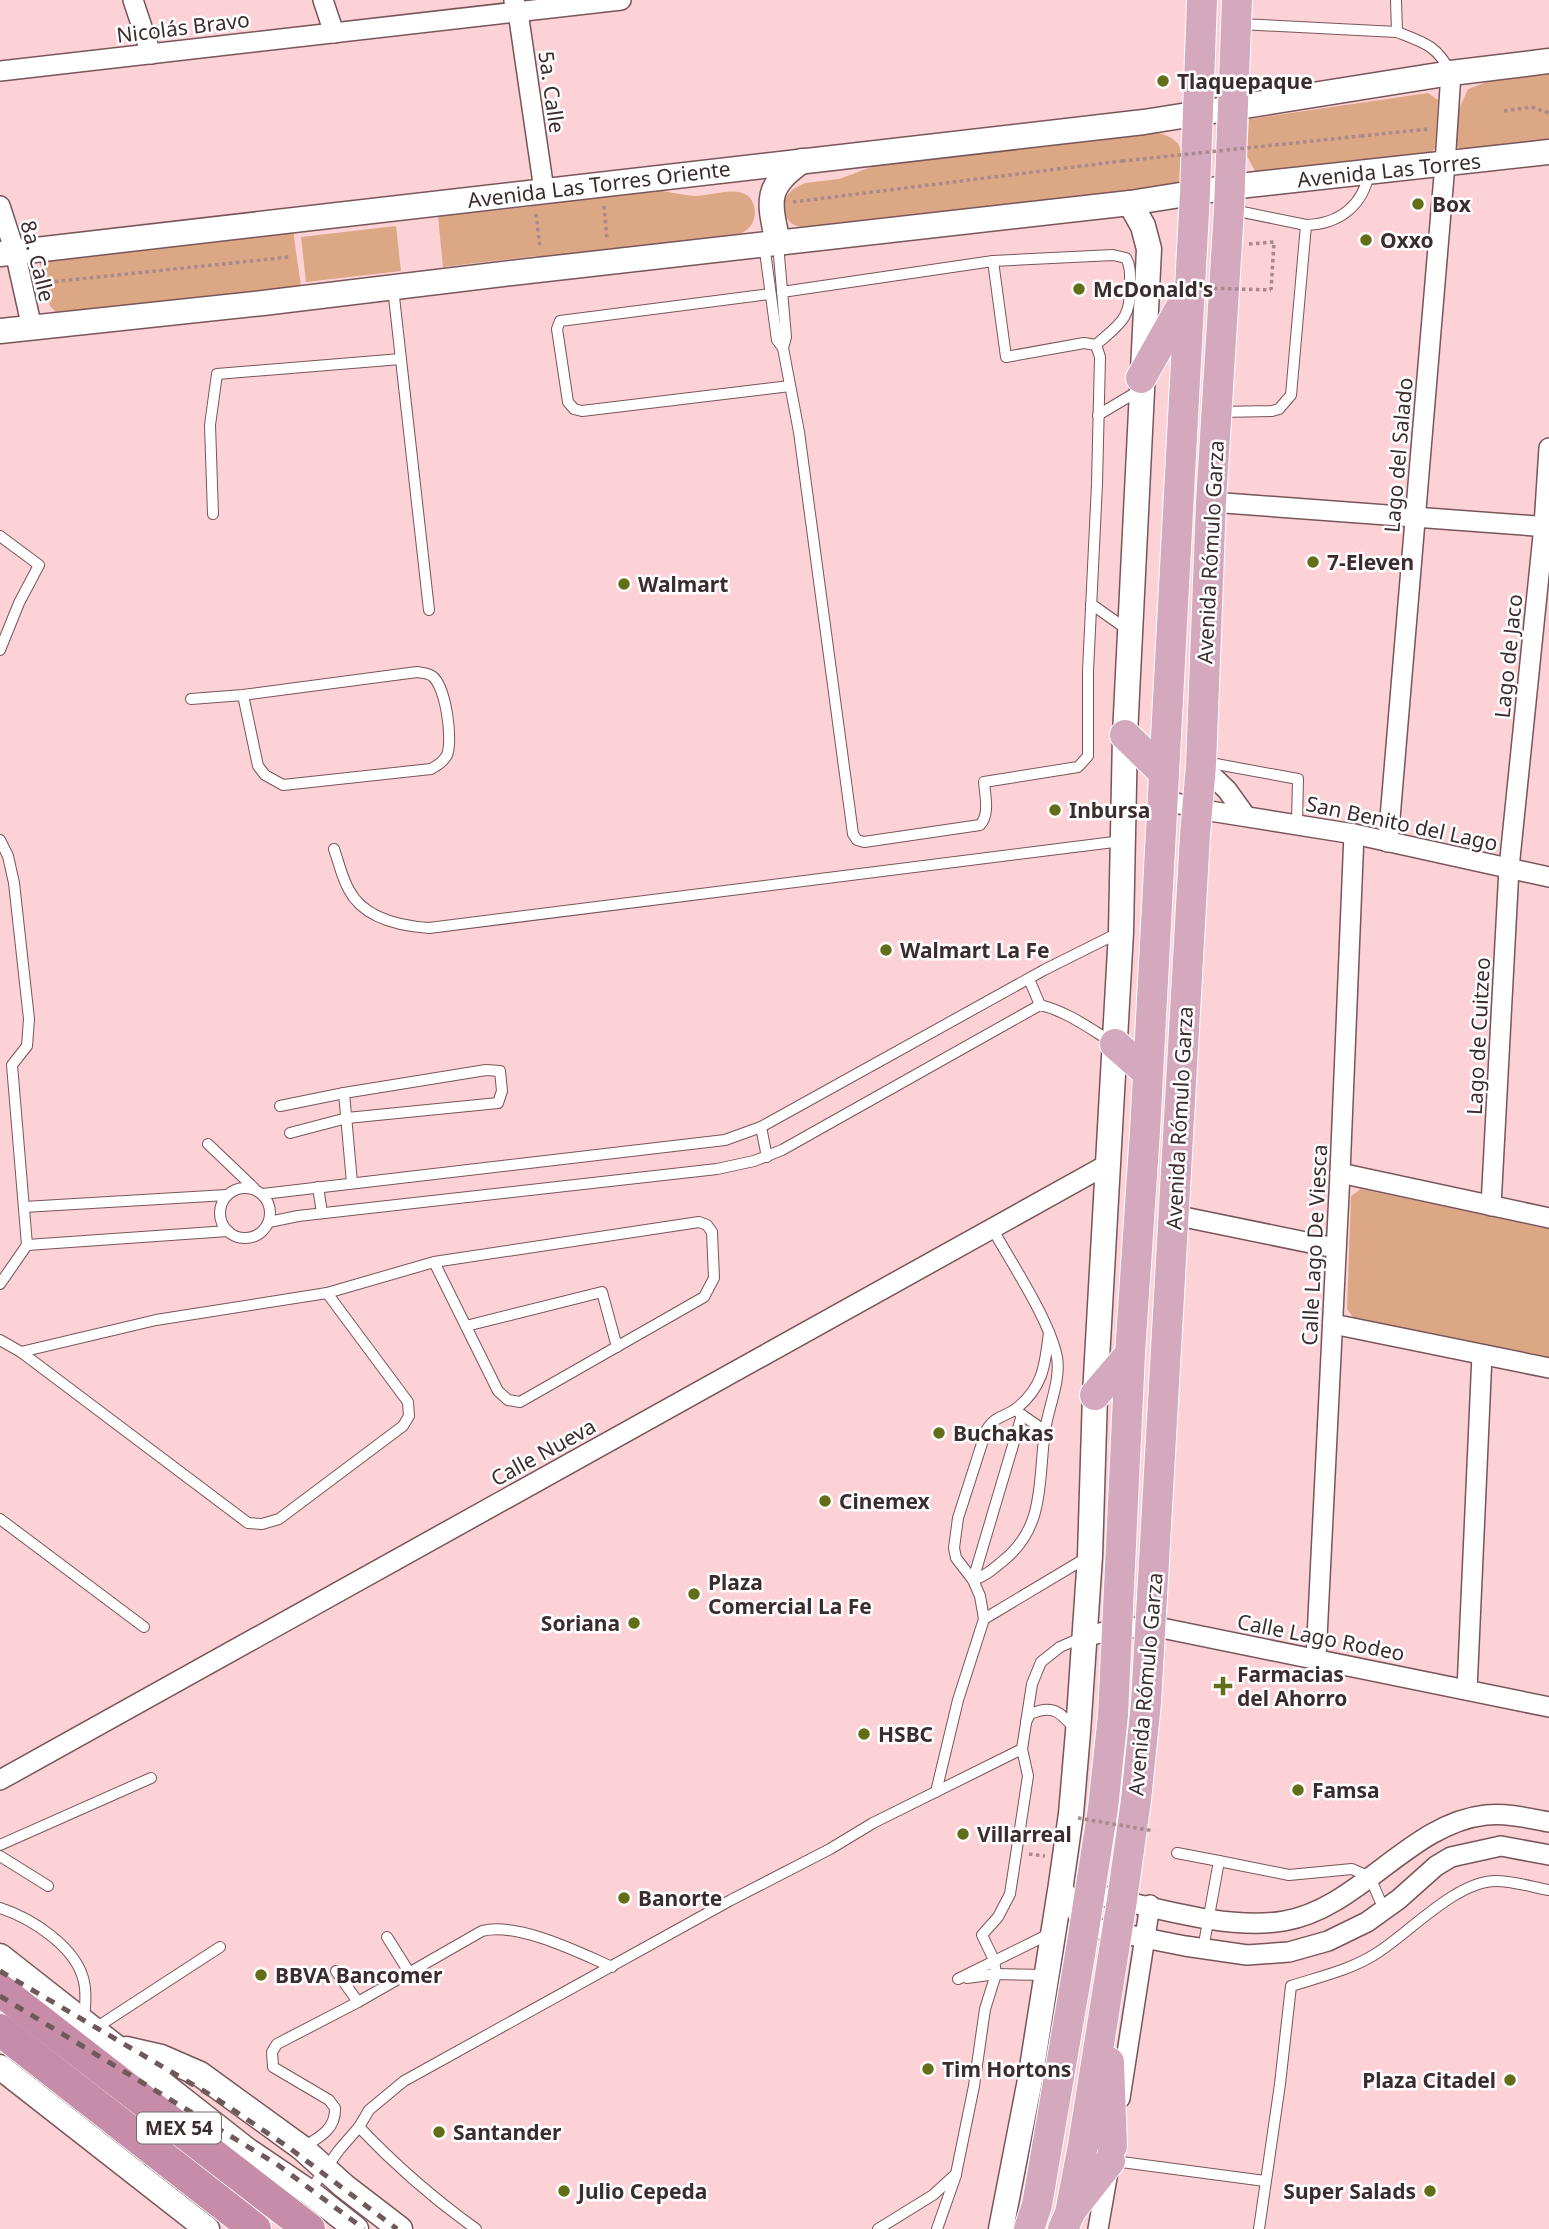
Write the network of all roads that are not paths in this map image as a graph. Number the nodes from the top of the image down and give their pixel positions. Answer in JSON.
{"nodes":[{"id":1,"x":133,"y":0,"type":"edge"},
{"id":2,"x":323,"y":0,"type":"edge"},
{"id":3,"x":621,"y":0,"type":"edge"},
{"id":4,"x":1202,"y":0,"type":"edge"},
{"id":5,"x":1396,"y":0,"type":"edge"},
{"id":6,"x":516,"y":6,"type":"edge"},
{"id":7,"x":1236,"y":12,"type":"edge"},
{"id":8,"x":1397,"y":32,"type":"junction"},
{"id":9,"x":334,"y":33,"type":"junction"},
{"id":10,"x":151,"y":54,"type":"junction"},
{"id":11,"x":1549,"y":61,"type":"edge"},
{"id":12,"x":0,"y":71,"type":"edge"},
{"id":13,"x":1451,"y":73,"type":"junction"},
{"id":14,"x":1231,"y":108,"type":"junction"},
{"id":15,"x":1198,"y":114,"type":"junction"},
{"id":16,"x":1549,"y":152,"type":"edge"},
{"id":17,"x":803,"y":161,"type":"junction"},
{"id":18,"x":1445,"y":164,"type":"junction"},
{"id":19,"x":725,"y":169,"type":"junction"},
{"id":20,"x":1370,"y":172,"type":"junction"},
{"id":21,"x":538,"y":191,"type":"junction"},
{"id":22,"x":1195,"y":193,"type":"junction"},
{"id":23,"x":1229,"y":198,"type":"junction"},
{"id":24,"x":1130,"y":203,"type":"junction"},
{"id":25,"x":0,"y":206,"type":"edge"},
{"id":26,"x":1306,"y":225,"type":"junction"},
{"id":27,"x":771,"y":243,"type":"junction"},
{"id":28,"x":7,"y":253,"type":"edge"},
{"id":29,"x":993,"y":261,"type":"junction"},
{"id":30,"x":393,"y":287,"type":"junction"},
{"id":31,"x":1190,"y":289,"type":"junction"},
{"id":32,"x":782,"y":292,"type":"junction"},
{"id":33,"x":770,"y":294,"type":"junction"},
{"id":34,"x":32,"y":328,"type":"junction"},
{"id":35,"x":0,"y":331,"type":"edge"},
{"id":36,"x":1096,"y":345,"type":"junction"},
{"id":37,"x":783,"y":348,"type":"junction"},
{"id":38,"x":401,"y":359,"type":"junction"},
{"id":39,"x":1140,"y":384,"type":"junction"},
{"id":40,"x":790,"y":386,"type":"junction"},
{"id":41,"x":1217,"y":412,"type":"junction"},
{"id":42,"x":1098,"y":415,"type":"junction"},
{"id":43,"x":1549,"y":448,"type":"edge"},
{"id":44,"x":1212,"y":502,"type":"junction"},
{"id":45,"x":214,"y":514,"type":"dead end"},
{"id":46,"x":1416,"y":516,"type":"junction"},
{"id":47,"x":1546,"y":526,"type":"edge"},
{"id":48,"x":0,"y":536,"type":"edge"},
{"id":49,"x":1091,"y":604,"type":"junction"},
{"id":50,"x":429,"y":610,"type":"dead end"},
{"id":51,"x":1129,"y":630,"type":"junction"},
{"id":52,"x":0,"y":650,"type":"edge"},
{"id":53,"x":243,"y":695,"type":"junction"},
{"id":54,"x":191,"y":699,"type":"dead end"},
{"id":55,"x":1125,"y":735,"type":"junction"},
{"id":56,"x":1201,"y":763,"type":"junction"},
{"id":57,"x":1163,"y":786,"type":"junction"},
{"id":58,"x":1197,"y":808,"type":"junction"},
{"id":59,"x":1245,"y":815,"type":"junction"},
{"id":60,"x":1297,"y":824,"type":"junction"},
{"id":61,"x":1354,"y":834,"type":"junction"},
{"id":62,"x":0,"y":840,"type":"edge"},
{"id":63,"x":1122,"y":841,"type":"junction"},
{"id":64,"x":1388,"y":842,"type":"junction"},
{"id":65,"x":334,"y":849,"type":"dead end"},
{"id":66,"x":1509,"y":868,"type":"junction"},
{"id":67,"x":1549,"y":877,"type":"edge"},
{"id":68,"x":1121,"y":932,"type":"junction"},
{"id":69,"x":1029,"y":979,"type":"junction"},
{"id":70,"x":1040,"y":1005,"type":"junction"},
{"id":71,"x":1115,"y":1044,"type":"junction"},
{"id":72,"x":1148,"y":1073,"type":"junction"},
{"id":73,"x":344,"y":1093,"type":"junction"},
{"id":74,"x":280,"y":1106,"type":"dead end"},
{"id":75,"x":347,"y":1118,"type":"junction"},
{"id":76,"x":761,"y":1127,"type":"junction"},
{"id":77,"x":289,"y":1133,"type":"dead end"},
{"id":78,"x":208,"y":1144,"type":"dead end"},
{"id":79,"x":767,"y":1157,"type":"junction"},
{"id":80,"x":1108,"y":1164,"type":"junction"},
{"id":81,"x":1340,"y":1174,"type":"junction"},
{"id":82,"x":352,"y":1183,"type":"junction"},
{"id":83,"x":318,"y":1187,"type":"junction"},
{"id":84,"x":259,"y":1191,"type":"junction"},
{"id":85,"x":227,"y":1195,"type":"junction"},
{"id":86,"x":1491,"y":1206,"type":"junction"},
{"id":87,"x":24,"y":1207,"type":"junction"},
{"id":88,"x":322,"y":1213,"type":"junction"},
{"id":89,"x":1174,"y":1214,"type":"junction"},
{"id":90,"x":1549,"y":1218,"type":"edge"},
{"id":91,"x":269,"y":1222,"type":"junction"},
{"id":92,"x":991,"y":1227,"type":"junction"},
{"id":93,"x":228,"y":1231,"type":"junction"},
{"id":94,"x":27,"y":1245,"type":"junction"},
{"id":95,"x":1335,"y":1248,"type":"junction"},
{"id":96,"x":434,"y":1262,"type":"junction"},
{"id":97,"x":0,"y":1283,"type":"edge"},
{"id":98,"x":327,"y":1293,"type":"junction"},
{"id":99,"x":1333,"y":1324,"type":"junction"},
{"id":100,"x":466,"y":1326,"type":"junction"},
{"id":101,"x":1049,"y":1332,"type":"junction"},
{"id":102,"x":0,"y":1340,"type":"edge"},
{"id":103,"x":617,"y":1347,"type":"junction"},
{"id":104,"x":21,"y":1352,"type":"junction"},
{"id":105,"x":1130,"y":1354,"type":"junction"},
{"id":106,"x":1482,"y":1355,"type":"junction"},
{"id":107,"x":1549,"y":1368,"type":"edge"},
{"id":108,"x":1094,"y":1395,"type":"junction"},
{"id":109,"x":1018,"y":1412,"type":"junction"},
{"id":110,"x":1045,"y":1431,"type":"junction"},
{"id":111,"x":0,"y":1519,"type":"edge"},
{"id":112,"x":1090,"y":1556,"type":"junction"},
{"id":113,"x":973,"y":1580,"type":"junction"},
{"id":114,"x":984,"y":1619,"type":"junction"},
{"id":115,"x":1152,"y":1626,"type":"junction"},
{"id":116,"x":144,"y":1627,"type":"dead end"},
{"id":117,"x":1117,"y":1629,"type":"junction"},
{"id":118,"x":1083,"y":1637,"type":"junction"},
{"id":119,"x":1316,"y":1658,"type":"junction"},
{"id":120,"x":1467,"y":1690,"type":"junction"},
{"id":121,"x":1549,"y":1707,"type":"edge"},
{"id":122,"x":1026,"y":1722,"type":"junction"},
{"id":123,"x":1078,"y":1732,"type":"junction"},
{"id":124,"x":1022,"y":1749,"type":"junction"},
{"id":125,"x":150,"y":1777,"type":"dead end"},
{"id":126,"x":0,"y":1780,"type":"edge"},
{"id":127,"x":936,"y":1791,"type":"junction"},
{"id":128,"x":1549,"y":1822,"type":"edge"},
{"id":129,"x":0,"y":1845,"type":"edge"},
{"id":130,"x":1177,"y":1853,"type":"dead end"},
{"id":131,"x":1549,"y":1855,"type":"edge"},
{"id":132,"x":0,"y":1857,"type":"edge"},
{"id":133,"x":1219,"y":1861,"type":"junction"},
{"id":134,"x":1370,"y":1877,"type":"junction"},
{"id":135,"x":1061,"y":1884,"type":"junction"},
{"id":136,"x":48,"y":1886,"type":"dead end"},
{"id":137,"x":1549,"y":1890,"type":"edge"},
{"id":138,"x":1089,"y":1892,"type":"junction"},
{"id":139,"x":1136,"y":1903,"type":"junction"},
{"id":140,"x":0,"y":1908,"type":"edge"},
{"id":141,"x":1384,"y":1910,"type":"junction"},
{"id":142,"x":1208,"y":1918,"type":"junction"},
{"id":143,"x":387,"y":1937,"type":"dead end"},
{"id":144,"x":1082,"y":1938,"type":"junction"},
{"id":145,"x":1052,"y":1940,"type":"junction"},
{"id":146,"x":1125,"y":1941,"type":"junction"},
{"id":147,"x":220,"y":1947,"type":"dead end"},
{"id":148,"x":1203,"y":1949,"type":"junction"},
{"id":149,"x":0,"y":1956,"type":"edge"},
{"id":150,"x":994,"y":1960,"type":"junction"},
{"id":151,"x":612,"y":1967,"type":"junction"},
{"id":152,"x":336,"y":1971,"type":"dead end"},
{"id":153,"x":409,"y":1972,"type":"junction"},
{"id":154,"x":996,"y":1974,"type":"junction"},
{"id":155,"x":1046,"y":1975,"type":"junction"},
{"id":156,"x":0,"y":1990,"type":"edge"},
{"id":157,"x":1137,"y":1991,"type":"junction"},
{"id":158,"x":1107,"y":1995,"type":"junction"},
{"id":159,"x":358,"y":2002,"type":"junction"},
{"id":160,"x":89,"y":2025,"type":"junction"},
{"id":161,"x":0,"y":2030,"type":"edge"},
{"id":162,"x":118,"y":2048,"type":"junction"},
{"id":163,"x":0,"y":2067,"type":"edge"},
{"id":164,"x":359,"y":2127,"type":"junction"},
{"id":165,"x":302,"y":2148,"type":"junction"},
{"id":166,"x":1111,"y":2153,"type":"junction"},
{"id":167,"x":325,"y":2168,"type":"junction"},
{"id":168,"x":956,"y":2174,"type":"junction"},
{"id":169,"x":1265,"y":2181,"type":"junction"},
{"id":170,"x":309,"y":2192,"type":"junction"},
{"id":171,"x":1066,"y":2224,"type":"edge"},
{"id":172,"x":206,"y":2229,"type":"edge"},
{"id":173,"x":256,"y":2229,"type":"edge"},
{"id":174,"x":309,"y":2229,"type":"edge"},
{"id":175,"x":356,"y":2229,"type":"edge"},
{"id":176,"x":400,"y":2229,"type":"edge"},
{"id":177,"x":476,"y":2229,"type":"edge"},
{"id":178,"x":878,"y":2229,"type":"edge"},
{"id":179,"x":937,"y":2229,"type":"edge"},
{"id":180,"x":1001,"y":2229,"type":"edge"},
{"id":181,"x":1029,"y":2229,"type":"edge"},
{"id":182,"x":1098,"y":2229,"type":"edge"},
{"id":183,"x":1259,"y":2229,"type":"edge"}],
"edges":[{"from":1,"to":10,"type":"street"},
{"from":2,"to":9,"type":"street"},
{"from":3,"to":6,"type":"street","name":"Nicolás Bravo"},
{"from":4,"to":15,"type":"main road","name":"Avenida Rómulo Garza"},
{"from":5,"to":8,"type":"lane"},
{"from":6,"to":9,"type":"street","name":"Nicolás Bravo"},
{"from":6,"to":21,"type":"street","name":"5a. Calle"},
{"from":7,"to":8,"type":"lane"},
{"from":7,"to":14,"type":"main road","name":"Avenida Rómulo Garza"},
{"from":8,"to":13,"type":"lane"},
{"from":9,"to":10,"type":"street","name":"Nicolás Bravo"},
{"from":10,"to":12,"type":"street","name":"Nicolás Bravo"},
{"from":11,"to":13,"type":"street"},
{"from":13,"to":14,"type":"street"},
{"from":13,"to":18,"type":"street","name":"Lago del Salado"},
{"from":14,"to":15,"type":"street","name":"Avenida Las Torres Oriente"},
{"from":14,"to":23,"type":"main road","name":"Avenida Rómulo Garza"},
{"from":15,"to":17,"type":"street","name":"Avenida Las Torres Oriente"},
{"from":15,"to":22,"type":"main road","name":"Avenida Rómulo Garza"},
{"from":16,"to":18,"type":"street","name":"Avenida Las Torres"},
{"from":17,"to":19,"type":"street","name":"Avenida Las Torres Oriente"},
{"from":17,"to":27,"type":"street"},
{"from":18,"to":20,"type":"street","name":"Avenida Las Torres"},
{"from":18,"to":46,"type":"street","name":"Lago del Salado"},
{"from":19,"to":21,"type":"street","name":"Avenida Las Torres Oriente"},
{"from":19,"to":27,"type":"street"},
{"from":20,"to":23,"type":"street","name":"Avenida Las Torres"},
{"from":20,"to":26,"type":"lane"},
{"from":21,"to":28,"type":"street","name":"Avenida Las Torres Oriente"},
{"from":22,"to":23,"type":"street","name":"Avenida Las Torres"},
{"from":22,"to":24,"type":"street"},
{"from":22,"to":31,"type":"main road","name":"Avenida Rómulo Garza"},
{"from":23,"to":26,"type":"lane"},
{"from":23,"to":41,"type":"main road","name":"Avenida Rómulo Garza"},
{"from":24,"to":27,"type":"street"},
{"from":24,"to":39,"type":"street"},
{"from":25,"to":28,"type":"street","name":"8a. Calle"},
{"from":26,"to":41,"type":"lane"},
{"from":27,"to":30,"type":"street"},
{"from":27,"to":32,"type":"lane"},
{"from":27,"to":33,"type":"lane"},
{"from":28,"to":34,"type":"street","name":"8a. Calle"},
{"from":29,"to":32,"type":"lane"},
{"from":29,"to":36,"type":"lane"},
{"from":29,"to":36,"type":"lane"},
{"from":30,"to":34,"type":"street"},
{"from":30,"to":38,"type":"lane"},
{"from":31,"to":39,"type":"main road"},
{"from":31,"to":57,"type":"main road","name":"Avenida Rómulo Garza"},
{"from":32,"to":37,"type":"lane"},
{"from":33,"to":37,"type":"lane"},
{"from":33,"to":40,"type":"lane"},
{"from":34,"to":35,"type":"street"},
{"from":36,"to":42,"type":"lane"},
{"from":37,"to":40,"type":"lane"},
{"from":38,"to":45,"type":"lane"},
{"from":38,"to":50,"type":"lane"},
{"from":39,"to":42,"type":"lane"},
{"from":39,"to":51,"type":"street"},
{"from":40,"to":49,"type":"lane"},
{"from":41,"to":44,"type":"main road","name":"Avenida Rómulo Garza"},
{"from":42,"to":49,"type":"lane"},
{"from":43,"to":47,"type":"street","name":"Lago de Jaco"},
{"from":44,"to":46,"type":"street"},
{"from":44,"to":56,"type":"main road","name":"Avenida Rómulo Garza"},
{"from":46,"to":47,"type":"street"},
{"from":46,"to":64,"type":"street","name":"Lago del Salado"},
{"from":47,"to":66,"type":"street","name":"Lago de Jaco"},
{"from":48,"to":52,"type":"lane"},
{"from":49,"to":51,"type":"lane"},
{"from":51,"to":55,"type":"street"},
{"from":53,"to":53,"type":"lane"},
{"from":53,"to":54,"type":"lane"},
{"from":55,"to":57,"type":"main road"},
{"from":55,"to":63,"type":"street"},
{"from":56,"to":58,"type":"main road","name":"Avenida Rómulo Garza"},
{"from":56,"to":59,"type":"street"},
{"from":56,"to":60,"type":"lane"},
{"from":57,"to":58,"type":"street","name":"San Benito del Lago"},
{"from":57,"to":72,"type":"main road","name":"Avenida Rómulo Garza"},
{"from":58,"to":59,"type":"street","name":"San Benito del Lago"},
{"from":58,"to":89,"type":"main road","name":"Avenida Rómulo Garza"},
{"from":59,"to":60,"type":"street","name":"San Benito del Lago"},
{"from":60,"to":61,"type":"street","name":"San Benito del Lago"},
{"from":61,"to":64,"type":"street","name":"San Benito del Lago"},
{"from":61,"to":81,"type":"street","name":"Calle Lago De Viesca"},
{"from":62,"to":87,"type":"lane"},
{"from":63,"to":65,"type":"lane"},
{"from":63,"to":68,"type":"street"},
{"from":64,"to":66,"type":"street","name":"San Benito del Lago"},
{"from":66,"to":67,"type":"street","name":"San Benito del Lago"},
{"from":66,"to":86,"type":"street","name":"Lago de Cuitzeo"},
{"from":68,"to":69,"type":"lane"},
{"from":68,"to":71,"type":"street"},
{"from":69,"to":70,"type":"lane"},
{"from":69,"to":76,"type":"lane"},
{"from":70,"to":71,"type":"lane"},
{"from":70,"to":79,"type":"lane"},
{"from":71,"to":72,"type":"main road"},
{"from":71,"to":80,"type":"street"},
{"from":72,"to":105,"type":"main road","name":"Avenida Rómulo Garza"},
{"from":73,"to":74,"type":"lane"},
{"from":73,"to":75,"type":"lane"},
{"from":73,"to":75,"type":"lane"},
{"from":75,"to":77,"type":"lane"},
{"from":75,"to":82,"type":"lane"},
{"from":76,"to":79,"type":"lane"},
{"from":76,"to":82,"type":"lane"},
{"from":78,"to":84,"type":"lane"},
{"from":79,"to":88,"type":"lane"},
{"from":80,"to":92,"type":"street","name":"Calle Nueva"},
{"from":80,"to":108,"type":"street"},
{"from":81,"to":86,"type":"street"},
{"from":81,"to":95,"type":"street","name":"Calle Lago De Viesca"},
{"from":82,"to":83,"type":"lane"},
{"from":83,"to":84,"type":"lane"},
{"from":83,"to":88,"type":"lane"},
{"from":84,"to":85,"type":"lane"},
{"from":84,"to":91,"type":"lane"},
{"from":85,"to":87,"type":"lane"},
{"from":85,"to":93,"type":"lane"},
{"from":86,"to":90,"type":"street"},
{"from":87,"to":94,"type":"lane"},
{"from":88,"to":91,"type":"lane"},
{"from":89,"to":95,"type":"street"},
{"from":89,"to":115,"type":"main road","name":"Avenida Rómulo Garza"},
{"from":91,"to":93,"type":"lane"},
{"from":92,"to":101,"type":"lane"},
{"from":92,"to":126,"type":"street","name":"Calle Nueva"},
{"from":93,"to":94,"type":"lane"},
{"from":94,"to":97,"type":"lane"},
{"from":95,"to":99,"type":"street","name":"Calle Lago De Viesca"},
{"from":96,"to":98,"type":"lane"},
{"from":96,"to":100,"type":"lane"},
{"from":96,"to":103,"type":"lane"},
{"from":98,"to":104,"type":"lane"},
{"from":98,"to":104,"type":"lane"},
{"from":99,"to":106,"type":"street"},
{"from":99,"to":119,"type":"street","name":"Calle Lago De Viesca"},
{"from":100,"to":103,"type":"lane"},
{"from":100,"to":103,"type":"lane"},
{"from":101,"to":109,"type":"lane"},
{"from":101,"to":110,"type":"lane"},
{"from":102,"to":104,"type":"lane"},
{"from":105,"to":108,"type":"main road"},
{"from":105,"to":117,"type":"main road","name":"Avenida Rómulo Garza"},
{"from":106,"to":107,"type":"street"},
{"from":106,"to":120,"type":"street"},
{"from":108,"to":112,"type":"street"},
{"from":109,"to":110,"type":"lane"},
{"from":109,"to":113,"type":"lane"},
{"from":109,"to":113,"type":"lane"},
{"from":110,"to":113,"type":"lane"},
{"from":111,"to":116,"type":"lane"},
{"from":112,"to":114,"type":"lane"},
{"from":112,"to":118,"type":"street"},
{"from":113,"to":114,"type":"lane"},
{"from":114,"to":127,"type":"lane"},
{"from":115,"to":117,"type":"street","name":"Calle Lago Rodeo"},
{"from":115,"to":119,"type":"street","name":"Calle Lago Rodeo"},
{"from":115,"to":139,"type":"main road","name":"Avenida Rómulo Garza"},
{"from":117,"to":118,"type":"street","name":"Calle Lago Rodeo"},
{"from":117,"to":138,"type":"main road","name":"Avenida Rómulo Garza"},
{"from":118,"to":122,"type":"lane"},
{"from":118,"to":123,"type":"street"},
{"from":119,"to":120,"type":"street","name":"Calle Lago Rodeo"},
{"from":120,"to":121,"type":"street","name":"Calle Lago Rodeo"},
{"from":122,"to":123,"type":"lane"},
{"from":122,"to":124,"type":"lane"},
{"from":123,"to":135,"type":"street"},
{"from":124,"to":127,"type":"lane"},
{"from":124,"to":150,"type":"lane"},
{"from":125,"to":129,"type":"lane"},
{"from":127,"to":151,"type":"lane"},
{"from":128,"to":134,"type":"street"},
{"from":130,"to":133,"type":"lane"},
{"from":131,"to":141,"type":"street"},
{"from":132,"to":136,"type":"lane"},
{"from":133,"to":134,"type":"lane"},
{"from":133,"to":142,"type":"lane"},
{"from":134,"to":141,"type":"lane"},
{"from":134,"to":142,"type":"street"},
{"from":135,"to":144,"type":"street"},
{"from":135,"to":145,"type":"street"},
{"from":137,"to":169,"type":"lane"},
{"from":138,"to":139,"type":"street"},
{"from":138,"to":144,"type":"main road","name":"Avenida Rómulo Garza"},
{"from":139,"to":142,"type":"street"},
{"from":139,"to":146,"type":"main road","name":"Avenida Rómulo Garza"},
{"from":140,"to":160,"type":"lane"},
{"from":141,"to":148,"type":"street"},
{"from":142,"to":148,"type":"lane"},
{"from":143,"to":153,"type":"lane"},
{"from":144,"to":145,"type":"street"},
{"from":144,"to":146,"type":"street"},
{"from":144,"to":181,"type":"main road","name":"Avenida Rómulo Garza"},
{"from":145,"to":150,"type":"lane"},
{"from":145,"to":155,"type":"street"},
{"from":146,"to":148,"type":"street"},
{"from":146,"to":157,"type":"street"},
{"from":146,"to":157,"type":"street"},
{"from":146,"to":158,"type":"main road","name":"Avenida Rómulo Garza"},
{"from":147,"to":160,"type":"lane"},
{"from":149,"to":160,"type":"street"},
{"from":150,"to":154,"type":"lane"},
{"from":150,"to":154,"type":"lane"},
{"from":151,"to":153,"type":"lane"},
{"from":151,"to":164,"type":"lane"},
{"from":152,"to":159,"type":"lane"},
{"from":153,"to":159,"type":"lane"},
{"from":154,"to":155,"type":"lane"},
{"from":154,"to":168,"type":"lane"},
{"from":155,"to":180,"type":"street"},
{"from":156,"to":174,"type":"highway","number":"MEX 54"},
{"from":157,"to":166,"type":"street"},
{"from":158,"to":166,"type":"main road"},
{"from":158,"to":171,"type":"main road","name":"Avenida Rómulo Garza"},
{"from":159,"to":165,"type":"lane"},
{"from":160,"to":162,"type":"street"},
{"from":161,"to":173,"type":"highway","number":"MEX 54"},
{"from":162,"to":165,"type":"street"},
{"from":162,"to":170,"type":"street"},
{"from":163,"to":172,"type":"street"},
{"from":164,"to":167,"type":"lane"},
{"from":164,"to":177,"type":"lane"},
{"from":165,"to":167,"type":"street"},
{"from":166,"to":169,"type":"lane"},
{"from":166,"to":171,"type":"main road"},
{"from":166,"to":182,"type":"street"},
{"from":167,"to":170,"type":"lane"},
{"from":167,"to":176,"type":"street"},
{"from":168,"to":178,"type":"lane"},
{"from":168,"to":179,"type":"lane"},
{"from":169,"to":183,"type":"lane"},
{"from":170,"to":175,"type":"street"}]}
